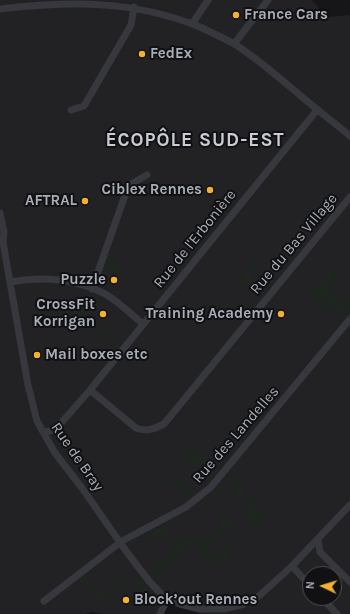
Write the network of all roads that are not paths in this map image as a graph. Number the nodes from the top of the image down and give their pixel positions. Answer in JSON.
{"nodes":[{"id":1,"x":208,"y":0,"type":"edge"},
{"id":2,"x":268,"y":0,"type":"edge"},
{"id":3,"x":134,"y":7,"type":"junction"},
{"id":4,"x":0,"y":10,"type":"edge"},
{"id":5,"x":192,"y":24,"type":"junction"},
{"id":6,"x":234,"y":44,"type":"junction"},
{"id":7,"x":71,"y":110,"type":"dead end"},
{"id":8,"x":317,"y":110,"type":"junction"},
{"id":9,"x":350,"y":136,"type":"edge"},
{"id":10,"x":147,"y":175,"type":"dead end"},
{"id":11,"x":350,"y":197,"type":"edge"},
{"id":12,"x":0,"y":212,"type":"edge"},
{"id":13,"x":10,"y":282,"type":"junction"},
{"id":14,"x":92,"y":288,"type":"junction"},
{"id":15,"x":350,"y":319,"type":"edge"},
{"id":16,"x":143,"y":324,"type":"junction"},
{"id":17,"x":90,"y":390,"type":"junction"},
{"id":18,"x":43,"y":432,"type":"junction"},
{"id":19,"x":350,"y":505,"type":"edge"},
{"id":20,"x":318,"y":539,"type":"junction"},
{"id":21,"x":120,"y":542,"type":"junction"},
{"id":22,"x":292,"y":566,"type":"junction"},
{"id":23,"x":331,"y":566,"type":"edge"},
{"id":24,"x":302,"y":577,"type":"edge"},
{"id":25,"x":168,"y":598,"type":"junction"},
{"id":26,"x":43,"y":599,"type":"dead end"},
{"id":27,"x":330,"y":606,"type":"edge"},
{"id":28,"x":160,"y":614,"type":"edge"},
{"id":29,"x":337,"y":614,"type":"edge"}],
"edges":[{"from":1,"to":5,"type":"street"},
{"from":2,"to":6,"type":"street"},
{"from":3,"to":4,"type":"street"},
{"from":3,"to":5,"type":"street"},
{"from":3,"to":7,"type":"street"},
{"from":5,"to":6,"type":"street"},
{"from":6,"to":8,"type":"street"},
{"from":8,"to":9,"type":"street"},
{"from":8,"to":16,"type":"street","name":"Rue de l'Erbonière"},
{"from":10,"to":14,"type":"street"},
{"from":11,"to":17,"type":"street","name":"Rue du Bas Village"},
{"from":12,"to":13,"type":"street","name":"Rue de Bray"},
{"from":13,"to":14,"type":"street"},
{"from":13,"to":18,"type":"street","name":"Rue de Bray"},
{"from":14,"to":16,"type":"street"},
{"from":15,"to":21,"type":"street","name":"Rue des Landelles"},
{"from":16,"to":17,"type":"street","name":"Rue de l'Erbonière"},
{"from":17,"to":18,"type":"street","name":"Rue de l'Erbonière"},
{"from":18,"to":21,"type":"street","name":"Rue de Bray"},
{"from":19,"to":20,"type":"street","name":"Rue de Bray"},
{"from":20,"to":22,"type":"street","name":"Rue de Bray"},
{"from":20,"to":23,"type":"street"},
{"from":21,"to":25,"type":"street","name":"Rue de Bray"},
{"from":21,"to":26,"type":"street","name":"Rue des Landelles"},
{"from":22,"to":24,"type":"street"},
{"from":22,"to":25,"type":"street","name":"Rue de Bray"},
{"from":25,"to":28,"type":"street"},
{"from":27,"to":29,"type":"street"}]}
